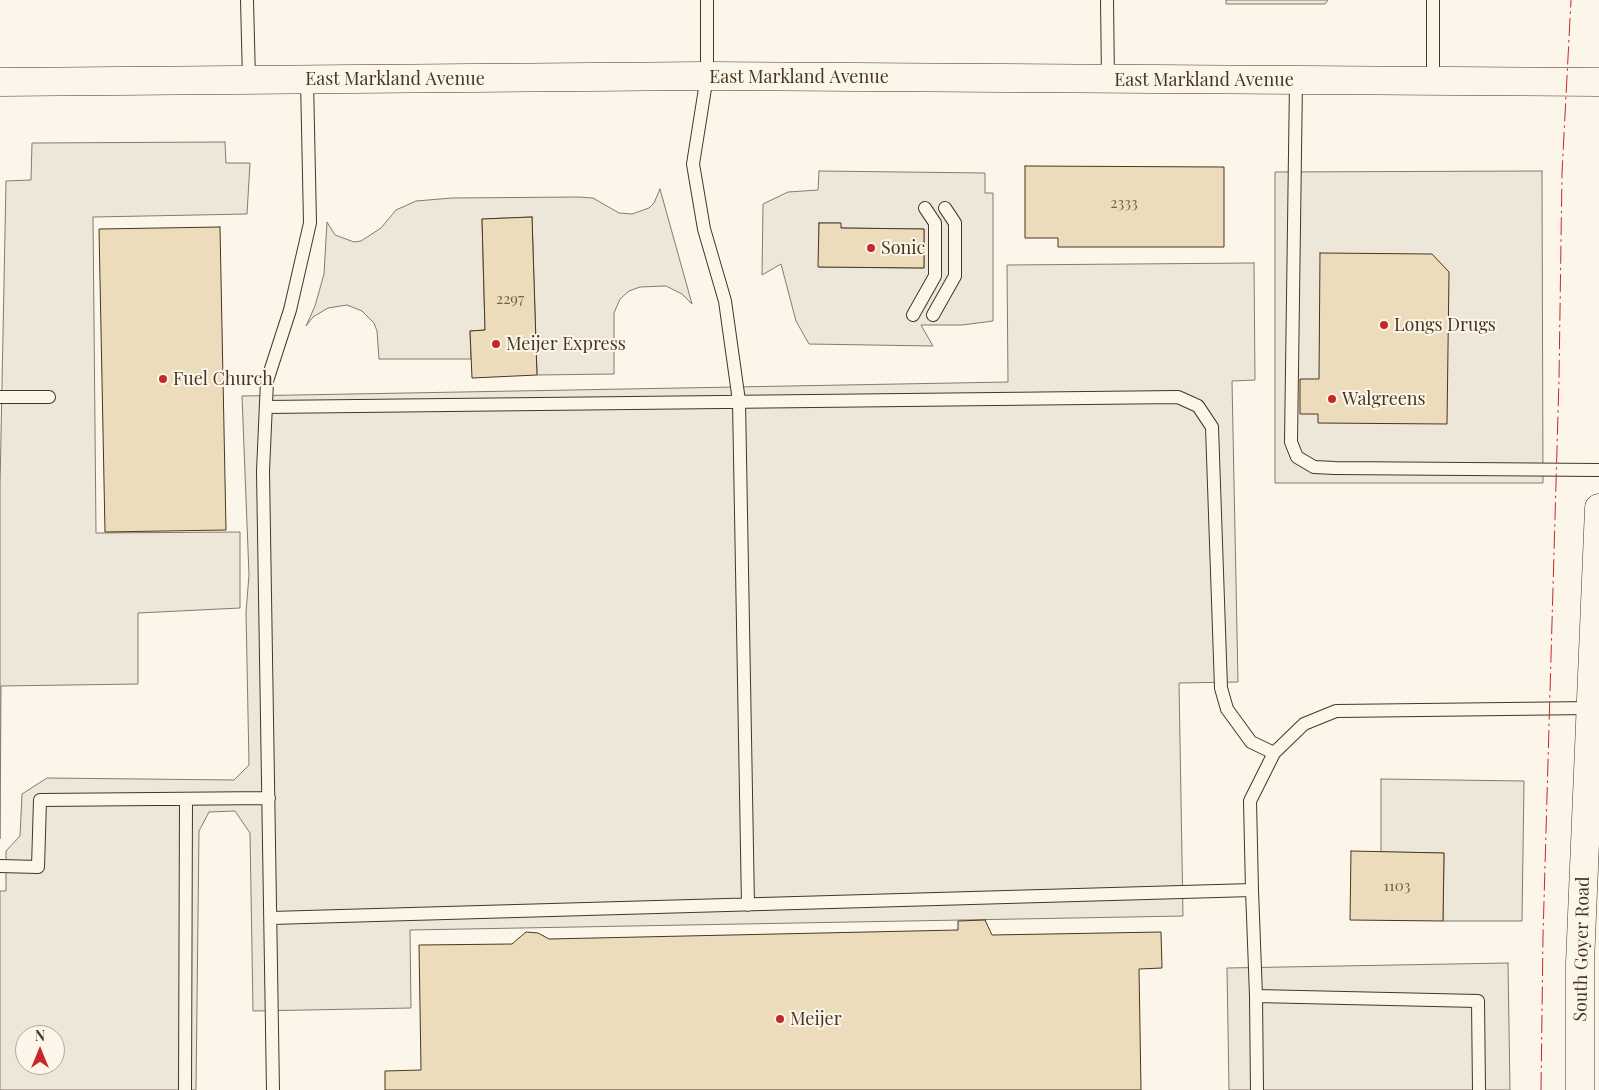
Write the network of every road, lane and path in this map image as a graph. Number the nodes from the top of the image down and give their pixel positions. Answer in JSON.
{"nodes":[{"id":1,"x":247,"y":0,"type":"edge"},
{"id":2,"x":707,"y":0,"type":"edge"},
{"id":3,"x":1107,"y":0,"type":"edge"},
{"id":4,"x":1433,"y":0,"type":"edge"},
{"id":5,"x":707,"y":76,"type":"junction"},
{"id":6,"x":249,"y":80,"type":"junction"},
{"id":7,"x":307,"y":80,"type":"junction"},
{"id":8,"x":1108,"y":80,"type":"junction"},
{"id":9,"x":1296,"y":81,"type":"junction"},
{"id":10,"x":1433,"y":81,"type":"junction"},
{"id":11,"x":0,"y":82,"type":"edge"},
{"id":12,"x":1599,"y":82,"type":"edge"},
{"id":13,"x":925,"y":208,"type":"dead end"},
{"id":14,"x":945,"y":208,"type":"dead end"},
{"id":15,"x":913,"y":315,"type":"dead end"},
{"id":16,"x":933,"y":315,"type":"dead end"},
{"id":17,"x":0,"y":397,"type":"edge"},
{"id":18,"x":49,"y":397,"type":"dead end"},
{"id":19,"x":739,"y":401,"type":"junction"},
{"id":20,"x":266,"y":407,"type":"junction"},
{"id":21,"x":1599,"y":470,"type":"edge"},
{"id":22,"x":1599,"y":508,"type":"edge"},
{"id":23,"x":1590,"y":708,"type":"junction"},
{"id":24,"x":1274,"y":753,"type":"junction"},
{"id":25,"x":269,"y":798,"type":"junction"},
{"id":26,"x":186,"y":799,"type":"junction"},
{"id":27,"x":0,"y":866,"type":"edge"},
{"id":28,"x":1252,"y":890,"type":"junction"},
{"id":29,"x":748,"y":905,"type":"junction"},
{"id":30,"x":271,"y":918,"type":"junction"},
{"id":31,"x":1256,"y":996,"type":"junction"},
{"id":32,"x":185,"y":1090,"type":"edge"},
{"id":33,"x":273,"y":1090,"type":"edge"},
{"id":34,"x":1257,"y":1090,"type":"edge"},
{"id":35,"x":1479,"y":1090,"type":"edge"},
{"id":36,"x":1580,"y":1090,"type":"edge"}],
"edges":[{"from":1,"to":6,"type":"lane"},
{"from":2,"to":5,"type":"lane"},
{"from":3,"to":8,"type":"lane"},
{"from":4,"to":10,"type":"lane"},
{"from":5,"to":7,"type":"main road","name":"East Markland Avenue"},
{"from":5,"to":8,"type":"main road","name":"East Markland Avenue"},
{"from":5,"to":19,"type":"lane"},
{"from":6,"to":7,"type":"main road","name":"East Markland Avenue"},
{"from":6,"to":11,"type":"main road","name":"East Markland Avenue"},
{"from":7,"to":20,"type":"lane"},
{"from":8,"to":9,"type":"main road","name":"East Markland Avenue"},
{"from":9,"to":10,"type":"main road","name":"East Markland Avenue"},
{"from":9,"to":21,"type":"lane"},
{"from":10,"to":12,"type":"main road","name":"East Markland Avenue"},
{"from":13,"to":15,"type":"lane"},
{"from":14,"to":16,"type":"lane"},
{"from":17,"to":18,"type":"lane"},
{"from":19,"to":20,"type":"lane"},
{"from":19,"to":24,"type":"lane"},
{"from":19,"to":29,"type":"lane"},
{"from":20,"to":25,"type":"lane"},
{"from":22,"to":23,"type":"main road","name":"South Goyer Road"},
{"from":23,"to":24,"type":"lane"},
{"from":23,"to":36,"type":"main road","name":"South Goyer Road"},
{"from":24,"to":28,"type":"lane"},
{"from":25,"to":26,"type":"lane"},
{"from":25,"to":30,"type":"lane"},
{"from":26,"to":27,"type":"lane"},
{"from":26,"to":32,"type":"lane"},
{"from":28,"to":29,"type":"lane"},
{"from":28,"to":31,"type":"lane"},
{"from":29,"to":30,"type":"lane"},
{"from":30,"to":33,"type":"lane"},
{"from":31,"to":34,"type":"lane"},
{"from":31,"to":35,"type":"lane"}]}
